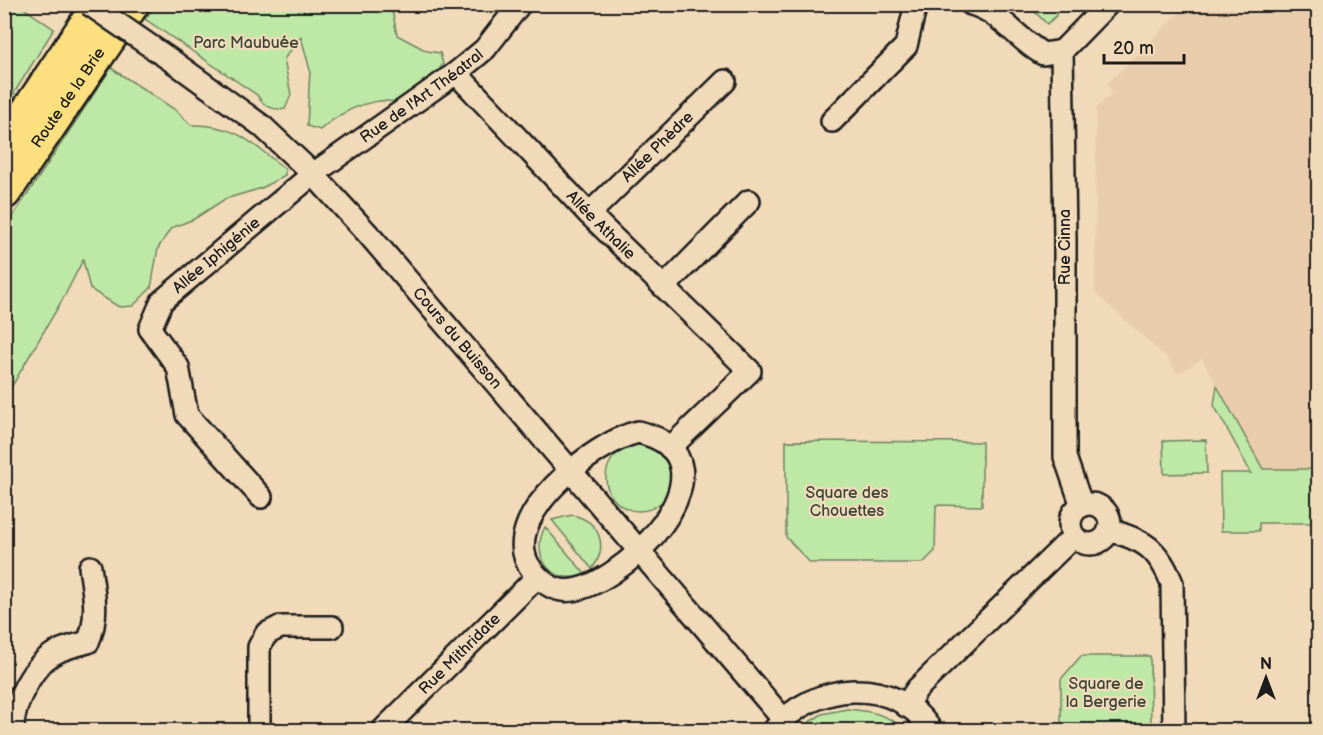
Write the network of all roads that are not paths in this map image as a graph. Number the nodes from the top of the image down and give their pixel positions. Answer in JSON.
{"nodes":[{"id":1,"x":88,"y":4,"type":"edge"},
{"id":2,"x":100,"y":4,"type":"edge"},
{"id":3,"x":132,"y":4,"type":"edge"},
{"id":4,"x":520,"y":4,"type":"edge"},
{"id":5,"x":916,"y":4,"type":"edge"},
{"id":6,"x":971,"y":4,"type":"edge"},
{"id":7,"x":1108,"y":4,"type":"edge"},
{"id":8,"x":1062,"y":51,"type":"junction"},
{"id":9,"x":456,"y":73,"type":"junction"},
{"id":10,"x":725,"y":81,"type":"dead end"},
{"id":11,"x":832,"y":121,"type":"dead end"},
{"id":12,"x":4,"y":147,"type":"edge"},
{"id":13,"x":313,"y":174,"type":"junction"},
{"id":14,"x":4,"y":192,"type":"edge"},
{"id":15,"x":749,"y":201,"type":"dead end"},
{"id":16,"x":590,"y":214,"type":"junction"},
{"id":17,"x":664,"y":287,"type":"junction"},
{"id":18,"x":670,"y":447,"type":"junction"},
{"id":19,"x":572,"y":471,"type":"junction"},
{"id":20,"x":261,"y":497,"type":"dead end"},
{"id":21,"x":1082,"y":506,"type":"junction"},
{"id":22,"x":1109,"y":530,"type":"junction"},
{"id":23,"x":1074,"y":536,"type":"junction"},
{"id":24,"x":638,"y":550,"type":"junction"},
{"id":25,"x":90,"y":567,"type":"dead end"},
{"id":26,"x":537,"y":577,"type":"junction"},
{"id":27,"x":332,"y":627,"type":"dead end"},
{"id":28,"x":906,"y":706,"type":"junction"},
{"id":29,"x":779,"y":725,"type":"edge"},
{"id":30,"x":13,"y":730,"type":"edge"},
{"id":31,"x":259,"y":730,"type":"edge"},
{"id":32,"x":383,"y":730,"type":"edge"},
{"id":33,"x":931,"y":730,"type":"edge"},
{"id":34,"x":1174,"y":730,"type":"edge"}],
"edges":[{"from":1,"to":13,"type":"street","name":"Cours du Buisson","bridge":true},
{"from":2,"to":12,"type":"highway","name":"Route de la Brie"},
{"from":3,"to":14,"type":"highway","name":"Route de la Brie"},
{"from":4,"to":9,"type":"street","name":"Rue de l'Art Théatral"},
{"from":5,"to":11,"type":"street"},
{"from":6,"to":8,"type":"street"},
{"from":7,"to":8,"type":"street"},
{"from":8,"to":21,"type":"street","name":"Rue Cinna"},
{"from":9,"to":13,"type":"street","name":"Rue de l'Art Théatral"},
{"from":9,"to":16,"type":"street","name":"Allée Athalie"},
{"from":10,"to":16,"type":"street","name":"Allée Phèdre"},
{"from":13,"to":19,"type":"street","name":"Cours du Buisson"},
{"from":13,"to":20,"type":"street","name":"Allée Iphigénie"},
{"from":15,"to":17,"type":"street"},
{"from":16,"to":17,"type":"street","name":"Allée Athalie"},
{"from":17,"to":18,"type":"street","name":"Allée Athalie"},
{"from":18,"to":19,"type":"street"},
{"from":18,"to":24,"type":"street"},
{"from":19,"to":24,"type":"street","name":"Cours du Buisson"},
{"from":19,"to":26,"type":"street"},
{"from":21,"to":22,"type":"street"},
{"from":21,"to":23,"type":"street"},
{"from":22,"to":23,"type":"street"},
{"from":22,"to":34,"type":"street"},
{"from":23,"to":28,"type":"street"},
{"from":24,"to":26,"type":"street"},
{"from":24,"to":29,"type":"street","name":"Cours du Buisson"},
{"from":25,"to":30,"type":"street"},
{"from":26,"to":32,"type":"street","name":"Rue Mithridate"},
{"from":27,"to":31,"type":"street"},
{"from":28,"to":29,"type":"street"},
{"from":28,"to":33,"type":"street"}]}
